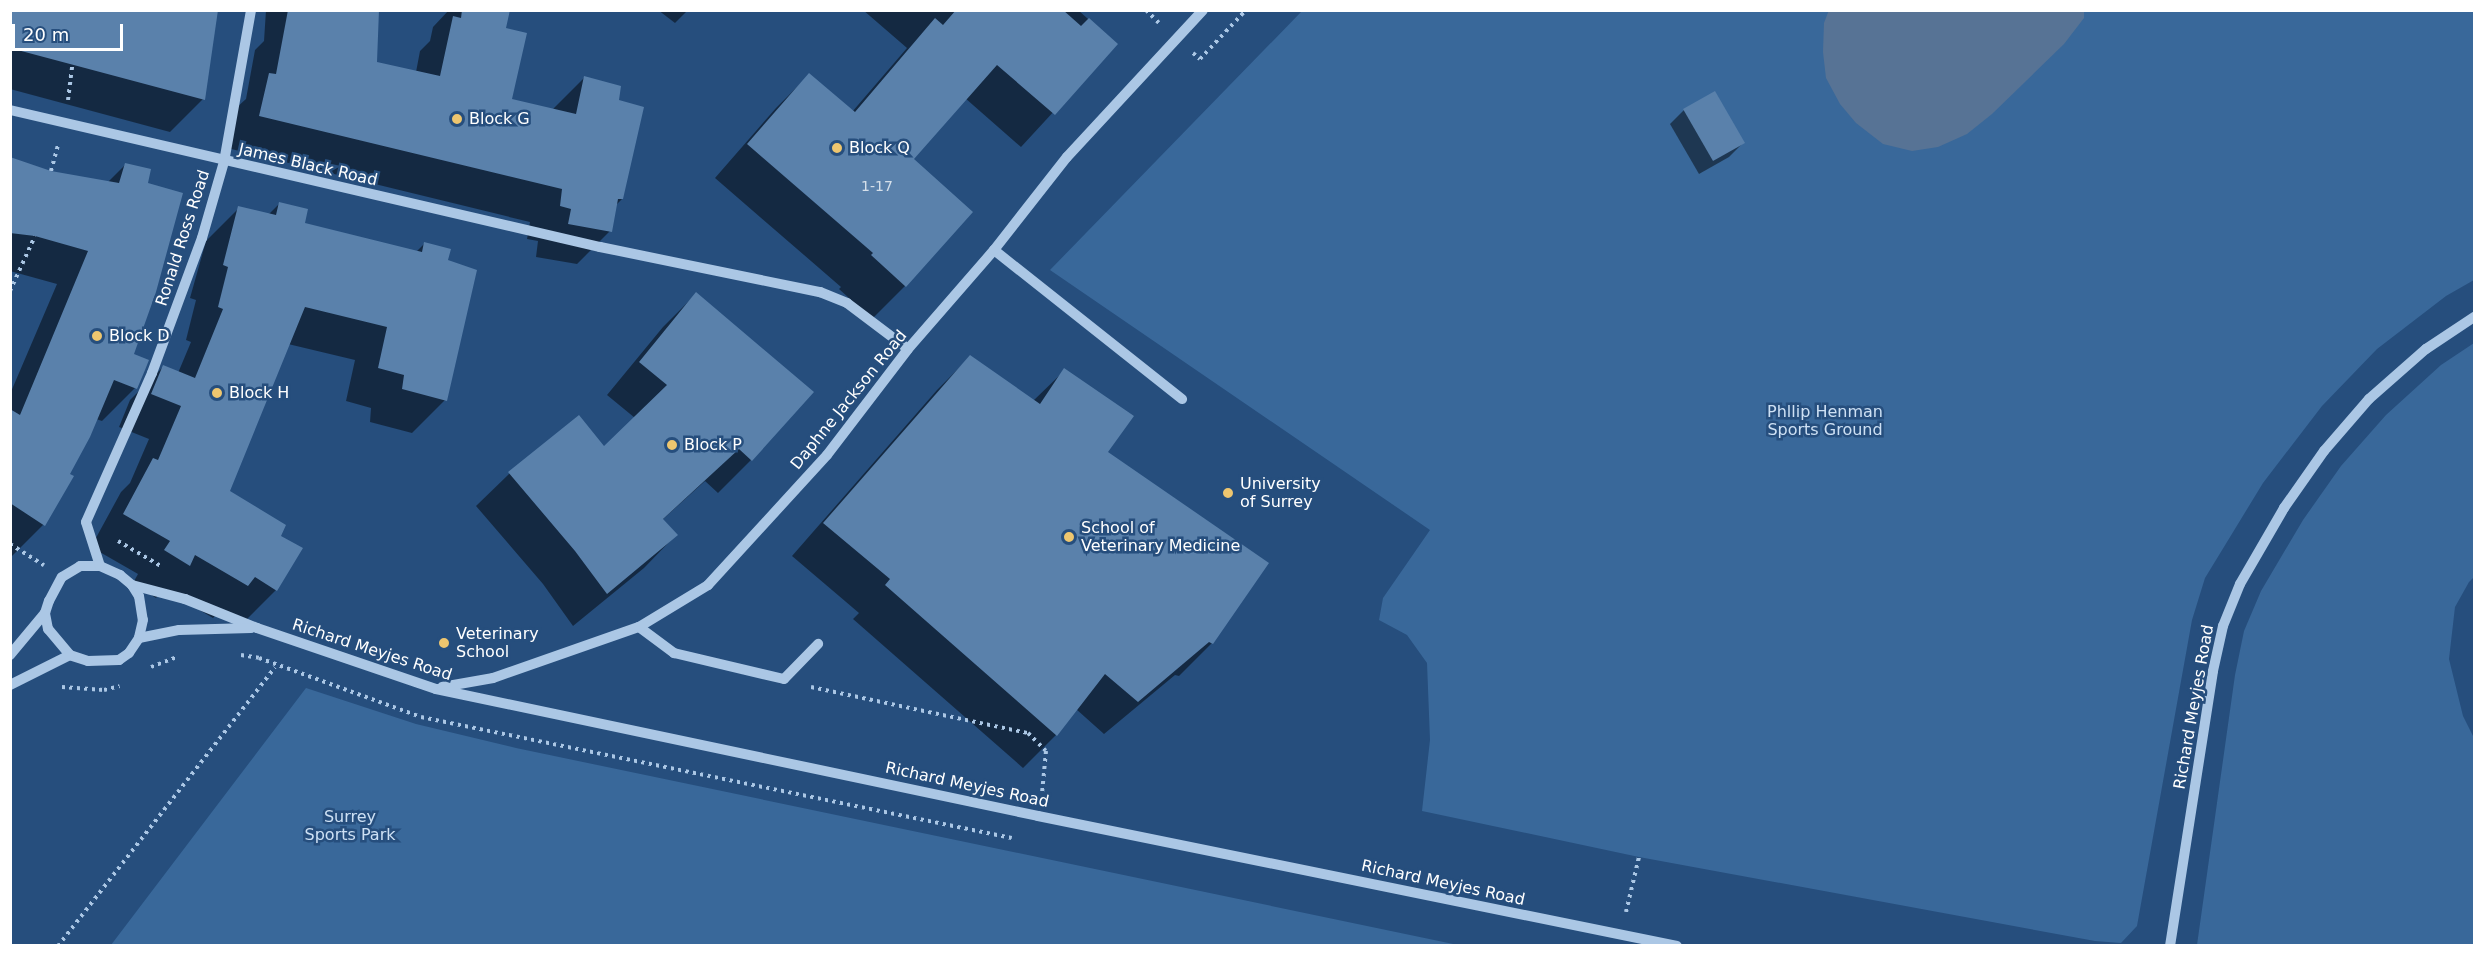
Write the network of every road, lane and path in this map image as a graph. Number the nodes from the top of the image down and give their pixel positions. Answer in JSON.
{"nodes":[{"id":1,"x":251,"y":10,"type":"edge"},
{"id":2,"x":1203,"y":10,"type":"edge"},
{"id":3,"x":10,"y":110,"type":"edge"},
{"id":4,"x":224,"y":162,"type":"junction"},
{"id":5,"x":35,"y":236,"type":"dead end"},
{"id":6,"x":994,"y":250,"type":"junction"},
{"id":7,"x":10,"y":291,"type":"edge"},
{"id":8,"x":2475,"y":317,"type":"edge"},
{"id":9,"x":908,"y":350,"type":"junction"},
{"id":10,"x":1182,"y":399,"type":"dead end"},
{"id":11,"x":10,"y":544,"type":"edge"},
{"id":12,"x":100,"y":566,"type":"junction"},
{"id":13,"x":62,"y":577,"type":"junction"},
{"id":14,"x":132,"y":585,"type":"junction"},
{"id":15,"x":45,"y":613,"type":"junction"},
{"id":16,"x":639,"y":627,"type":"junction"},
{"id":17,"x":257,"y":628,"type":"junction"},
{"id":18,"x":139,"y":638,"type":"junction"},
{"id":19,"x":818,"y":644,"type":"dead end"},
{"id":20,"x":10,"y":655,"type":"edge"},
{"id":21,"x":70,"y":655,"type":"junction"},
{"id":22,"x":784,"y":679,"type":"junction"},
{"id":23,"x":10,"y":685,"type":"edge"},
{"id":24,"x":436,"y":688,"type":"junction"},
{"id":25,"x":421,"y":717,"type":"dead end"},
{"id":26,"x":1041,"y":801,"type":"dead end"},
{"id":27,"x":1639,"y":857,"type":"dead end"},
{"id":28,"x":1625,"y":914,"type":"dead end"},
{"id":29,"x":58,"y":945,"type":"edge"},
{"id":30,"x":1677,"y":945,"type":"edge"},
{"id":31,"x":2170,"y":945,"type":"edge"}],
"edges":[{"from":1,"to":4,"type":"street","name":"Ronald Ross Road"},
{"from":2,"to":6,"type":"street","name":"Daphne Jackson Road"},
{"from":3,"to":4,"type":"street","name":"James Black Road"},
{"from":4,"to":9,"type":"street","name":"James Black Road"},
{"from":4,"to":12,"type":"street","name":"Ronald Ross Road"},
{"from":5,"to":7,"type":"path"},
{"from":6,"to":9,"type":"street","name":"Daphne Jackson Road"},
{"from":6,"to":10,"type":"street"},
{"from":8,"to":31,"type":"street","name":"Richard Meyjes Road"},
{"from":9,"to":16,"type":"street","name":"Daphne Jackson Road"},
{"from":11,"to":13,"type":"path"},
{"from":12,"to":13,"type":"street"},
{"from":12,"to":14,"type":"street"},
{"from":13,"to":15,"type":"street"},
{"from":14,"to":17,"type":"street","name":"Richard Meyjes Road"},
{"from":14,"to":18,"type":"street"},
{"from":15,"to":20,"type":"street"},
{"from":15,"to":21,"type":"street"},
{"from":16,"to":22,"type":"street"},
{"from":16,"to":24,"type":"street","name":"Daphne Jackson Road"},
{"from":17,"to":18,"type":"street","name":"Richard Meyjes Road"},
{"from":17,"to":24,"type":"street","name":"Richard Meyjes Road"},
{"from":18,"to":21,"type":"street"},
{"from":19,"to":22,"type":"street"},
{"from":21,"to":23,"type":"street"},
{"from":22,"to":26,"type":"path"},
{"from":24,"to":30,"type":"street","name":"Richard Meyjes Road"},
{"from":25,"to":29,"type":"path"},
{"from":27,"to":28,"type":"path"}]}
